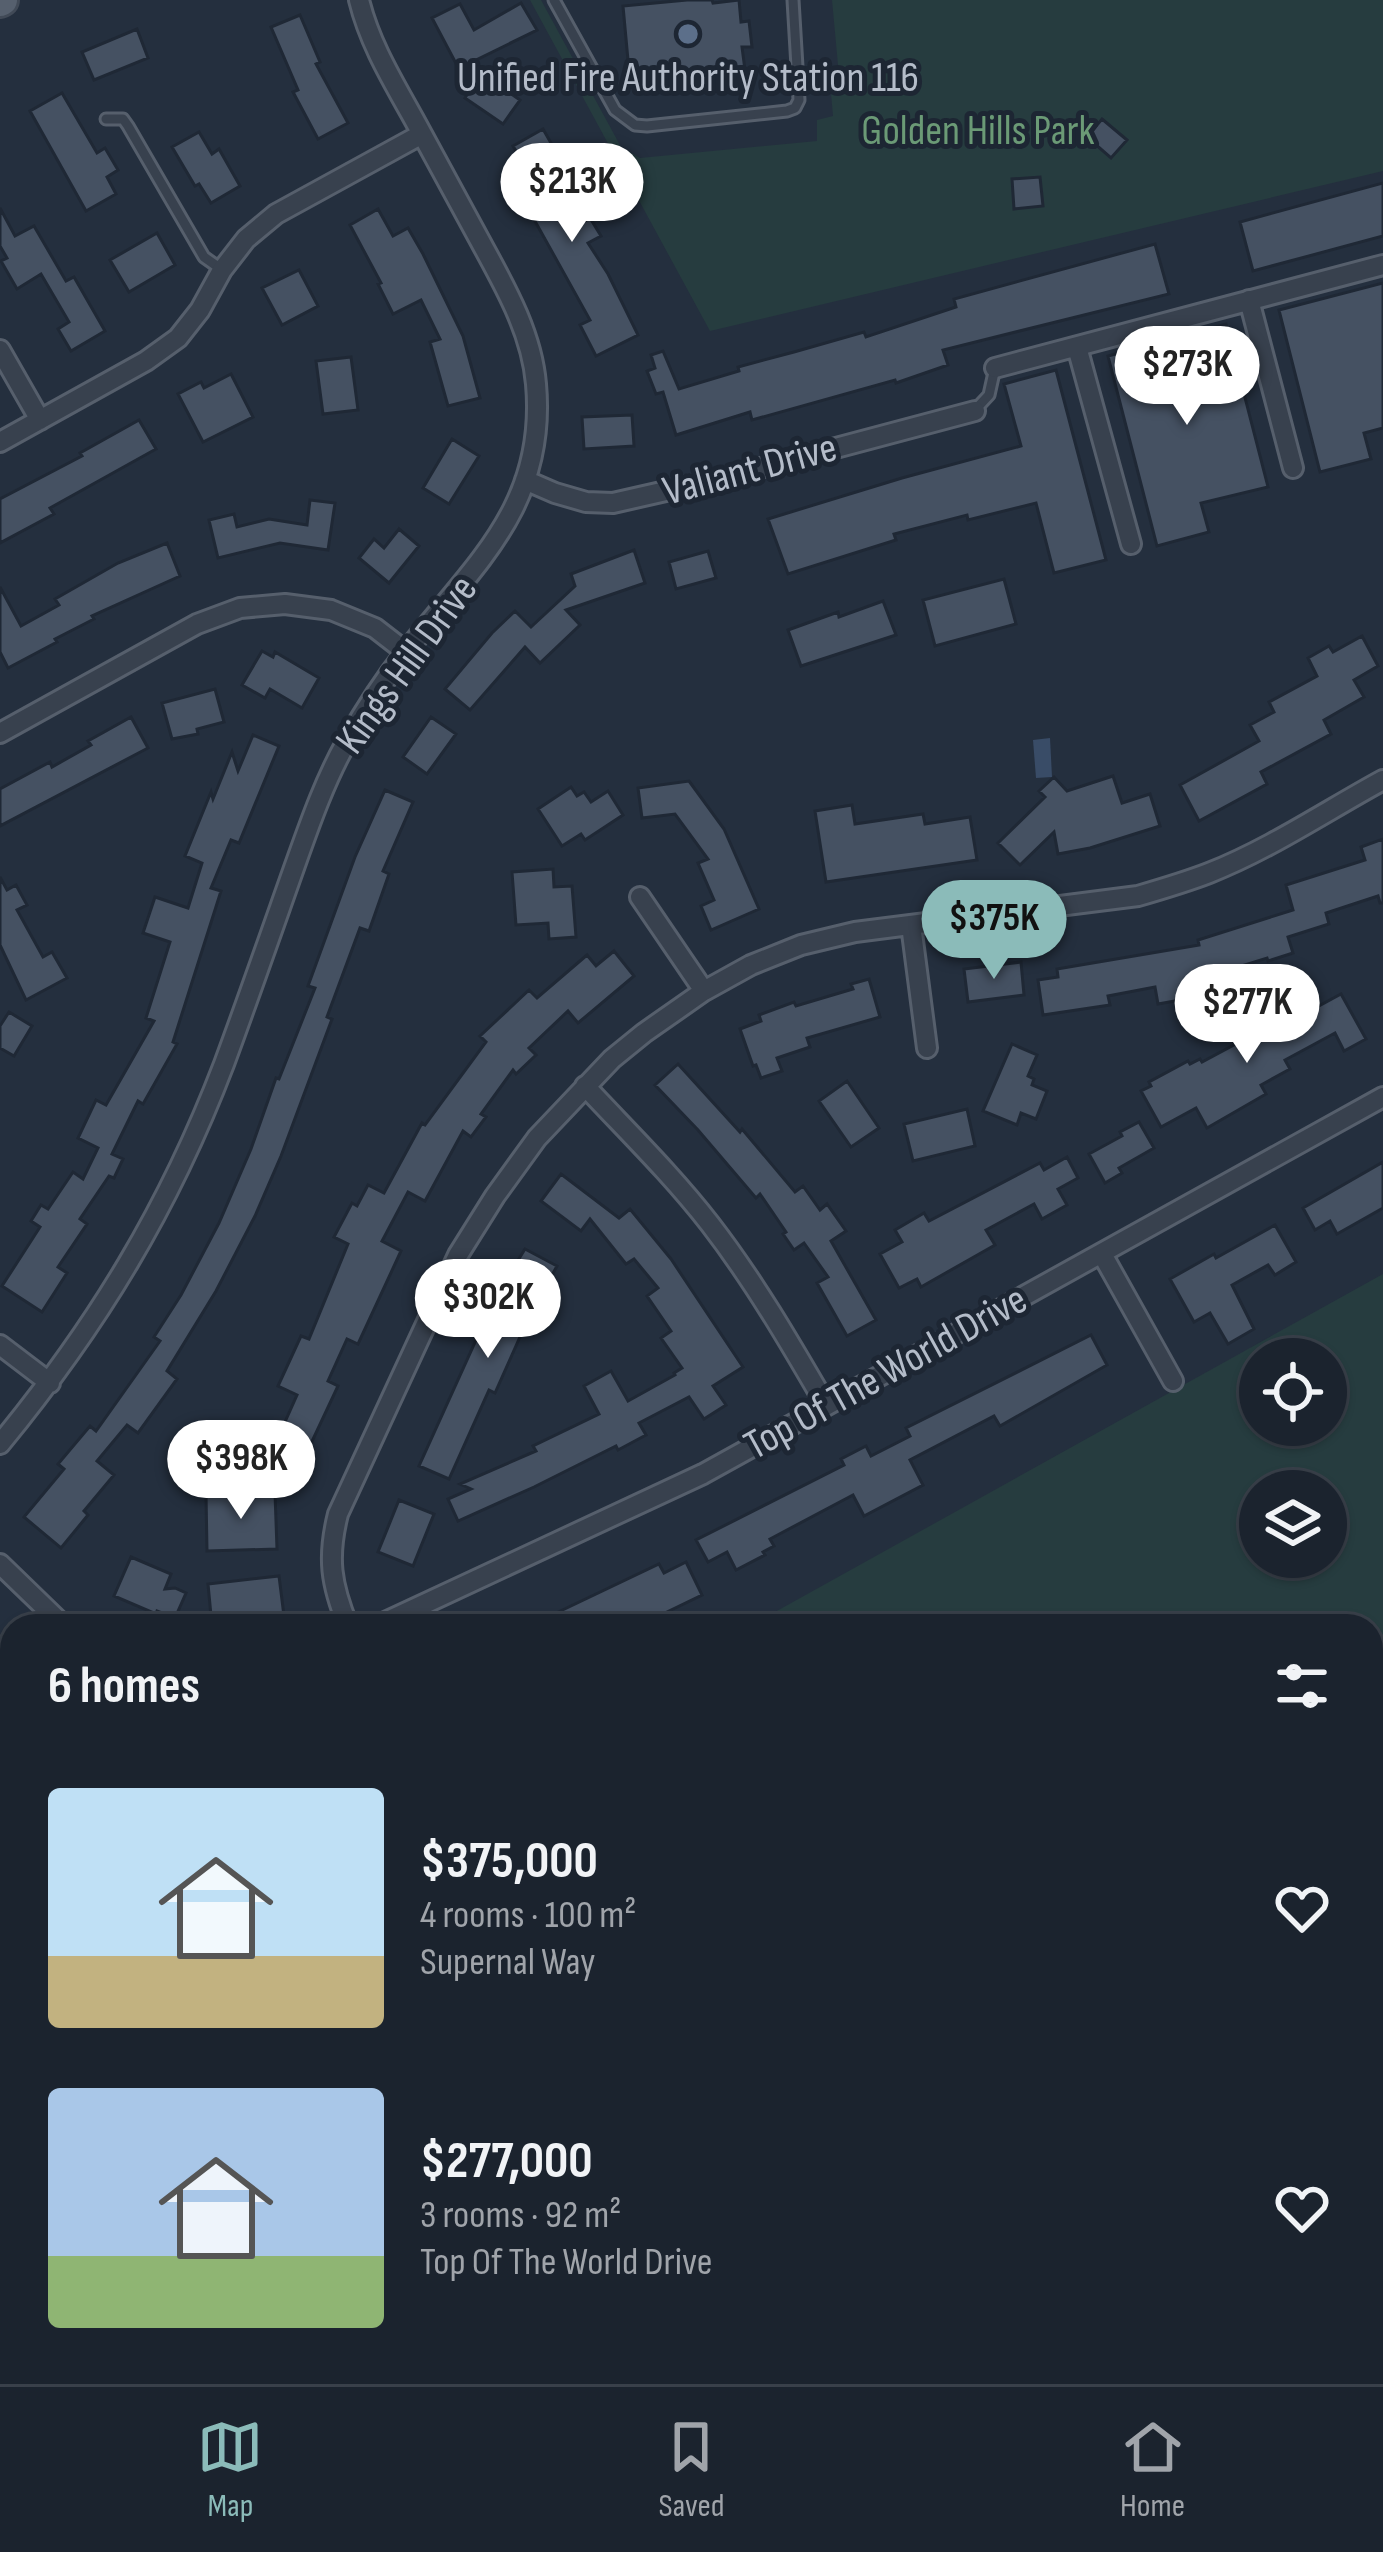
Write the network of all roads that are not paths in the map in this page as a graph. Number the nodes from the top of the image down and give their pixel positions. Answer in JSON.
{"nodes":[{"id":1,"x":359,"y":0,"type":"edge"},
{"id":2,"x":554,"y":0,"type":"edge"},
{"id":3,"x":793,"y":0,"type":"edge"},
{"id":4,"x":106,"y":119,"type":"dead end"},
{"id":5,"x":422,"y":134,"type":"junction"},
{"id":6,"x":1383,"y":265,"type":"edge"},
{"id":7,"x":222,"y":270,"type":"junction"},
{"id":8,"x":1249,"y":300,"type":"junction"},
{"id":9,"x":1077,"y":346,"type":"junction"},
{"id":10,"x":0,"y":350,"type":"edge"},
{"id":11,"x":994,"y":368,"type":"joint"},
{"id":12,"x":974,"y":411,"type":"joint"},
{"id":13,"x":40,"y":420,"type":"junction"},
{"id":14,"x":0,"y":442,"type":"edge"},
{"id":15,"x":1293,"y":468,"type":"dead end"},
{"id":16,"x":526,"y":480,"type":"junction"},
{"id":17,"x":1131,"y":544,"type":"dead end"},
{"id":18,"x":406,"y":652,"type":"junction"},
{"id":19,"x":0,"y":733,"type":"edge"},
{"id":20,"x":1383,"y":780,"type":"edge"},
{"id":21,"x":640,"y":897,"type":"dead end"},
{"id":22,"x":910,"y":925,"type":"junction"},
{"id":23,"x":704,"y":991,"type":"junction"},
{"id":24,"x":927,"y":1048,"type":"dead end"},
{"id":25,"x":585,"y":1086,"type":"junction"},
{"id":26,"x":1383,"y":1097,"type":"edge"},
{"id":27,"x":1102,"y":1254,"type":"junction"},
{"id":28,"x":0,"y":1345,"type":"edge"},
{"id":29,"x":1173,"y":1382,"type":"dead end"},
{"id":30,"x":50,"y":1383,"type":"junction"},
{"id":31,"x":826,"y":1405,"type":"junction"},
{"id":32,"x":0,"y":1444,"type":"edge"},
{"id":33,"x":0,"y":1564,"type":"edge"},
{"id":34,"x":52,"y":1614,"type":"edge"},
{"id":35,"x":343,"y":1614,"type":"edge"},
{"id":36,"x":403,"y":1614,"type":"edge"}],
"edges":[{"from":1,"to":5,"type":"street","name":"Kings Hill Drive"},
{"from":2,"to":3,"type":"lane"},
{"from":4,"to":7,"type":"lane"},
{"from":5,"to":7,"type":"street"},
{"from":5,"to":16,"type":"street","name":"Kings Hill Drive"},
{"from":6,"to":8,"type":"street"},
{"from":7,"to":13,"type":"street"},
{"from":8,"to":9,"type":"street"},
{"from":8,"to":15,"type":"street"},
{"from":9,"to":11,"type":"street"},
{"from":9,"to":17,"type":"street"},
{"from":10,"to":13,"type":"street"},
{"from":11,"to":12,"type":"lane"},
{"from":12,"to":16,"type":"street","name":"Valiant Drive"},
{"from":13,"to":14,"type":"street"},
{"from":16,"to":18,"type":"street","name":"Kings Hill Drive"},
{"from":18,"to":19,"type":"street"},
{"from":18,"to":30,"type":"street","name":"Kings Hill Drive"},
{"from":20,"to":22,"type":"street"},
{"from":21,"to":23,"type":"street"},
{"from":22,"to":23,"type":"street"},
{"from":22,"to":24,"type":"street"},
{"from":23,"to":25,"type":"street"},
{"from":25,"to":31,"type":"street"},
{"from":25,"to":35,"type":"street"},
{"from":26,"to":27,"type":"street","name":"Top Of The World Drive"},
{"from":27,"to":29,"type":"street"},
{"from":27,"to":31,"type":"street","name":"Top Of The World Drive"},
{"from":28,"to":30,"type":"street"},
{"from":30,"to":32,"type":"street","name":"Kings Hill Drive"},
{"from":31,"to":36,"type":"street","name":"Top Of The World Drive"},
{"from":33,"to":34,"type":"street"}]}
